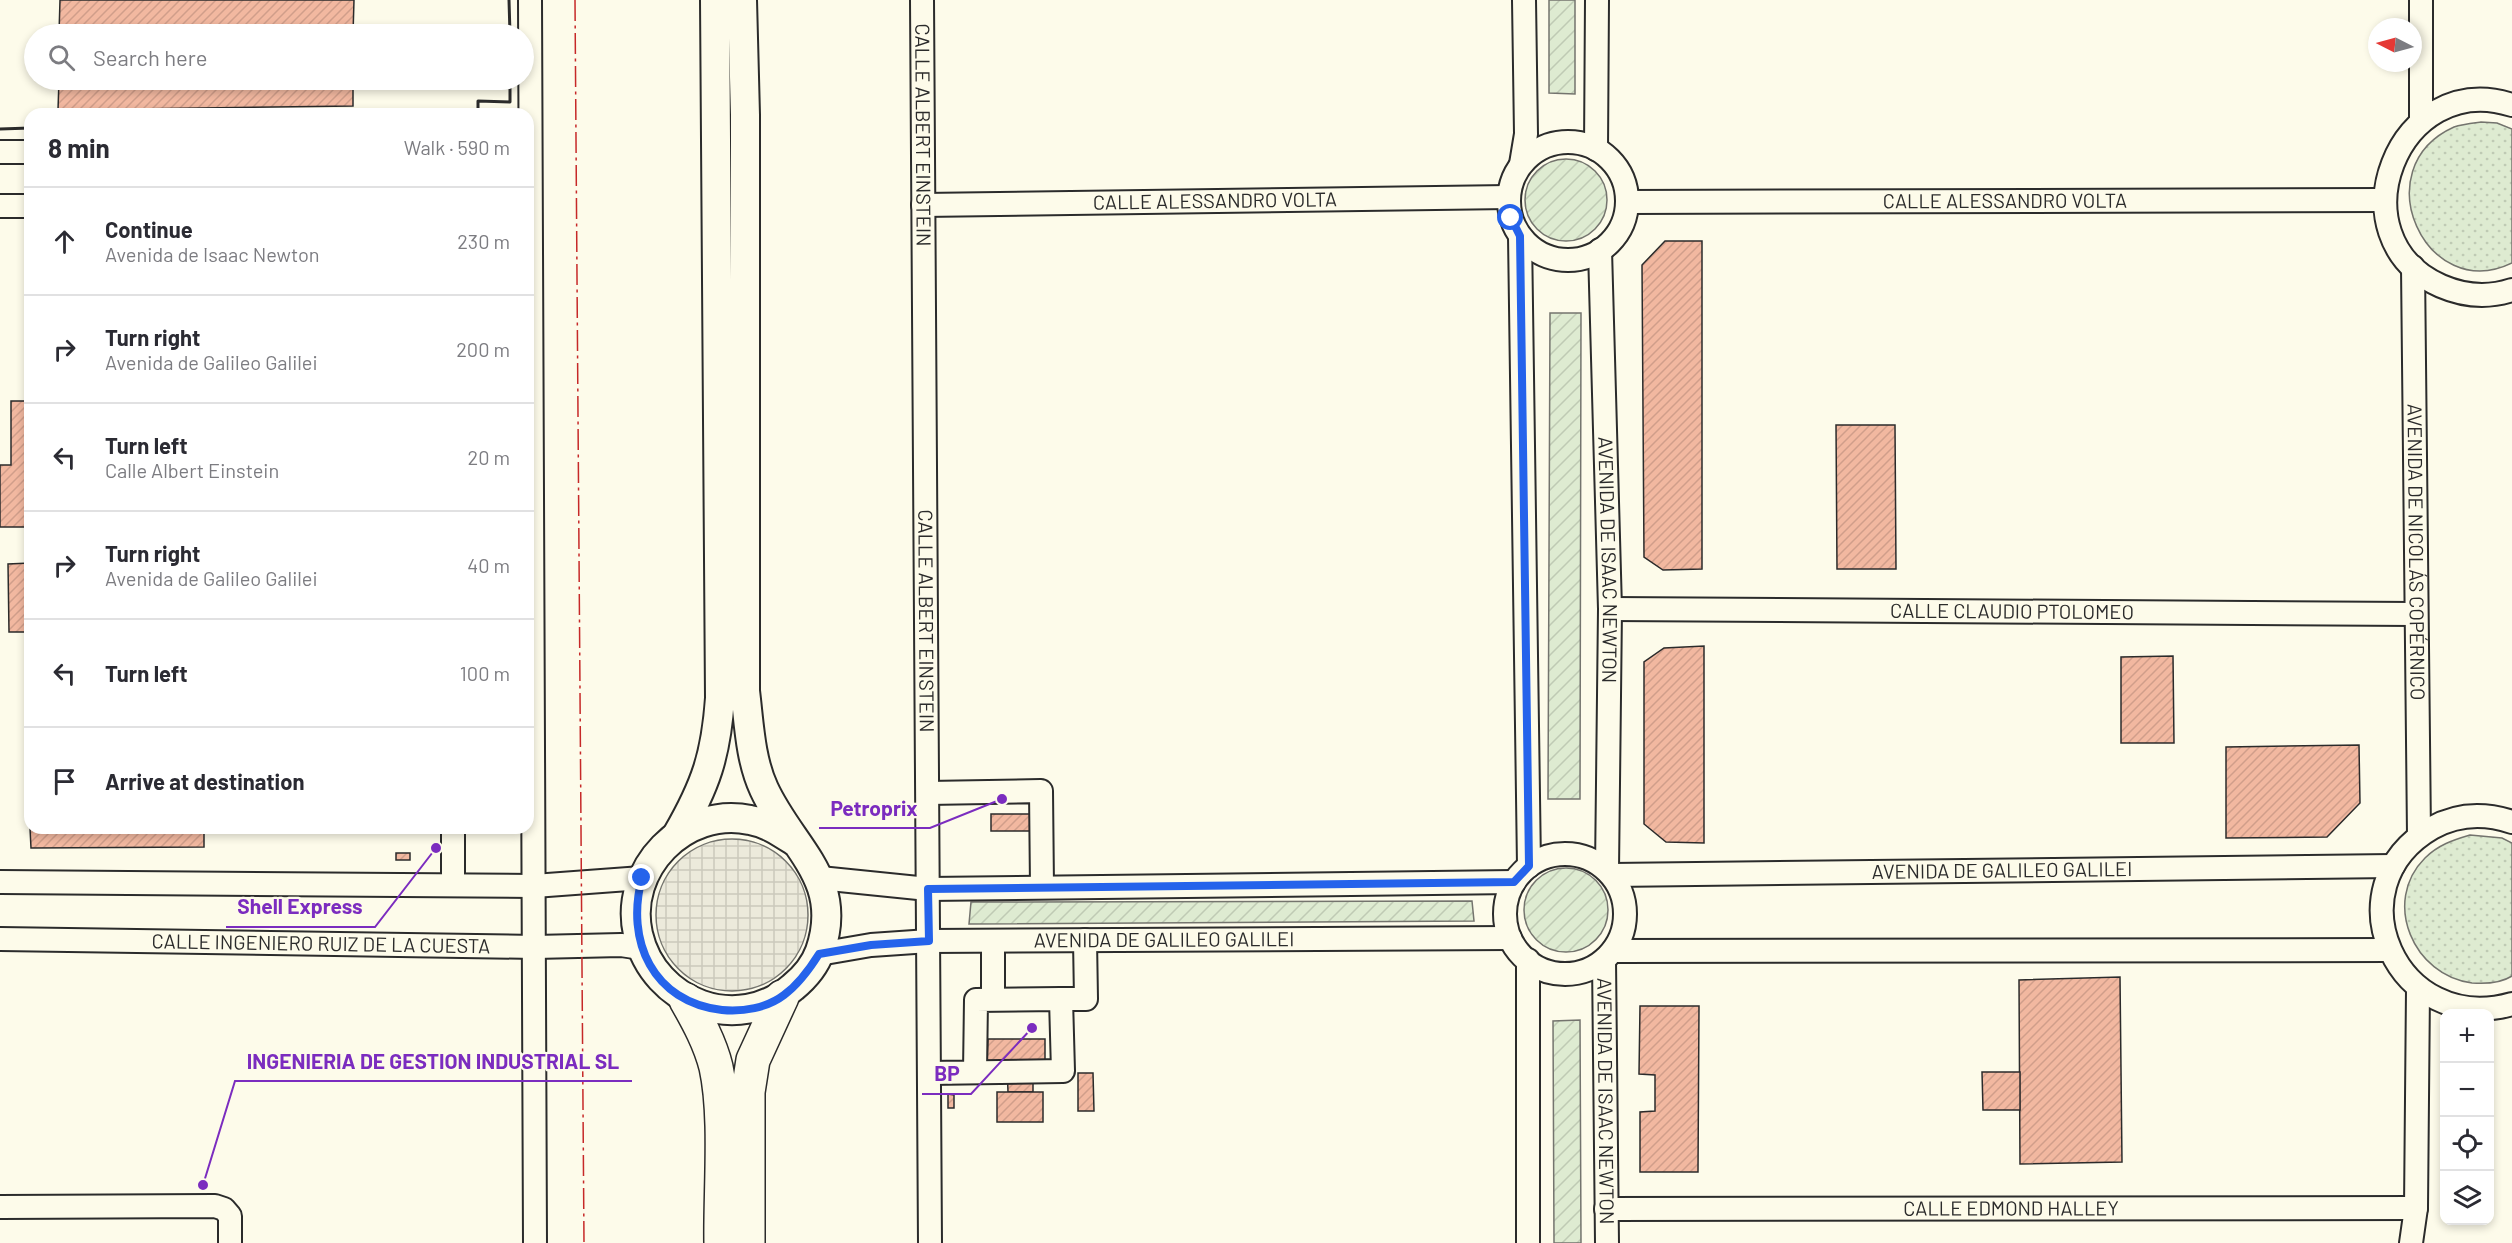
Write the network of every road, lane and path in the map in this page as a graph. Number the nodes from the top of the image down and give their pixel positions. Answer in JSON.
{"nodes":[{"id":1,"x":530,"y":0,"type":"edge"},
{"id":2,"x":715,"y":0,"type":"edge"},
{"id":3,"x":742,"y":0,"type":"edge"},
{"id":4,"x":922,"y":0,"type":"edge"},
{"id":5,"x":1524,"y":0,"type":"edge"},
{"id":6,"x":1597,"y":0,"type":"edge"},
{"id":7,"x":2421,"y":0,"type":"edge"},
{"id":8,"x":530,"y":24,"type":"edge"},
{"id":9,"x":529,"y":90,"type":"edge"},
{"id":10,"x":2512,"y":105,"type":"edge"},
{"id":11,"x":529,"y":108,"type":"edge"},
{"id":12,"x":2421,"y":122,"type":"junction"},
{"id":13,"x":1596,"y":149,"type":"junction"},
{"id":14,"x":0,"y":152,"type":"edge"},
{"id":15,"x":24,"y":152,"type":"edge"},
{"id":16,"x":1521,"y":164,"type":"junction"},
{"id":17,"x":1509,"y":197,"type":"junction"},
{"id":18,"x":2384,"y":200,"type":"junction"},
{"id":19,"x":1627,"y":202,"type":"junction"},
{"id":20,"x":924,"y":205,"type":"junction"},
{"id":21,"x":0,"y":206,"type":"edge"},
{"id":22,"x":24,"y":206,"type":"edge"},
{"id":23,"x":1520,"y":236,"type":"junction"},
{"id":24,"x":1600,"y":250,"type":"junction"},
{"id":25,"x":2413,"y":267,"type":"junction"},
{"id":26,"x":2512,"y":290,"type":"edge"},
{"id":27,"x":1610,"y":609,"type":"junction"},
{"id":28,"x":2415,"y":614,"type":"junction"},
{"id":29,"x":928,"y":792,"type":"junction"},
{"id":30,"x":2512,"y":822,"type":"edge"},
{"id":31,"x":453,"y":834,"type":"edge"},
{"id":32,"x":466,"y":834,"type":"edge"},
{"id":33,"x":532,"y":834,"type":"edge"},
{"id":34,"x":677,"y":835,"type":"junction"},
{"id":35,"x":2420,"y":836,"type":"junction"},
{"id":36,"x":794,"y":841,"type":"junction"},
{"id":37,"x":454,"y":853,"type":"junction"},
{"id":38,"x":2393,"y":866,"type":"junction"},
{"id":39,"x":1610,"y":872,"type":"junction"},
{"id":40,"x":1521,"y":874,"type":"junction"},
{"id":41,"x":642,"y":878,"type":"junction"},
{"id":42,"x":820,"y":878,"type":"junction"},
{"id":43,"x":0,"y":882,"type":"edge"},
{"id":44,"x":453,"y":885,"type":"junction"},
{"id":45,"x":534,"y":886,"type":"junction"},
{"id":46,"x":1042,"y":888,"type":"junction"},
{"id":47,"x":928,"y":889,"type":"junction"},
{"id":48,"x":1510,"y":938,"type":"junction"},
{"id":49,"x":0,"y":939,"type":"edge"},
{"id":50,"x":1085,"y":940,"type":"junction"},
{"id":51,"x":929,"y":941,"type":"junction"},
{"id":52,"x":993,"y":941,"type":"junction"},
{"id":53,"x":535,"y":947,"type":"junction"},
{"id":54,"x":641,"y":948,"type":"junction"},
{"id":55,"x":2389,"y":950,"type":"junction"},
{"id":56,"x":819,"y":954,"type":"junction"},
{"id":57,"x":1609,"y":955,"type":"junction"},
{"id":58,"x":1528,"y":960,"type":"junction"},
{"id":59,"x":2418,"y":988,"type":"junction"},
{"id":60,"x":782,"y":997,"type":"junction"},
{"id":61,"x":993,"y":999,"type":"junction"},
{"id":62,"x":1060,"y":999,"type":"junction"},
{"id":63,"x":686,"y":1000,"type":"junction"},
{"id":64,"x":2512,"y":1004,"type":"edge"},
{"id":65,"x":975,"y":1072,"type":"junction"},
{"id":66,"x":929,"y":1074,"type":"junction"},
{"id":67,"x":0,"y":1208,"type":"edge"},
{"id":68,"x":2416,"y":1208,"type":"junction"},
{"id":69,"x":1606,"y":1209,"type":"junction"},
{"id":70,"x":230,"y":1243,"type":"edge"},
{"id":71,"x":535,"y":1243,"type":"edge"},
{"id":72,"x":721,"y":1243,"type":"edge"},
{"id":73,"x":748,"y":1243,"type":"edge"},
{"id":74,"x":930,"y":1243,"type":"edge"},
{"id":75,"x":1528,"y":1243,"type":"edge"},
{"id":76,"x":1606,"y":1243,"type":"edge"},
{"id":77,"x":2411,"y":1243,"type":"edge"}],
"edges":[{"from":1,"to":8,"type":"street"},
{"from":2,"to":34,"type":"main road"},
{"from":3,"to":36,"type":"main road"},
{"from":4,"to":20,"type":"street","name":"CALLE ALBERT EINSTEIN"},
{"from":5,"to":16,"type":"street"},
{"from":6,"to":13,"type":"street"},
{"from":7,"to":12,"type":"street"},
{"from":9,"to":11,"type":"street"},
{"from":10,"to":12,"type":"street"},
{"from":12,"to":18,"type":"street"},
{"from":13,"to":16,"type":"street"},
{"from":13,"to":19,"type":"street"},
{"from":14,"to":15,"type":"street"},
{"from":16,"to":17,"type":"street"},
{"from":17,"to":20,"type":"street","name":"CALLE ALESSANDRO VOLTA"},
{"from":17,"to":23,"type":"street"},
{"from":18,"to":19,"type":"street","name":"CALLE ALESSANDRO VOLTA"},
{"from":18,"to":25,"type":"street"},
{"from":19,"to":24,"type":"street"},
{"from":20,"to":29,"type":"street","name":"CALLE ALBERT EINSTEIN"},
{"from":21,"to":22,"type":"street"},
{"from":23,"to":24,"type":"street"},
{"from":23,"to":40,"type":"street"},
{"from":24,"to":27,"type":"street","name":"AVENIDA DE ISAAC NEWTON"},
{"from":25,"to":26,"type":"street"},
{"from":25,"to":28,"type":"street","name":"AVENIDA DE NICOLÁS COPÉRNICO"},
{"from":27,"to":28,"type":"street","name":"CALLE CLAUDIO PTOLOMEO"},
{"from":27,"to":39,"type":"street","name":"AVENIDA DE ISAAC NEWTON"},
{"from":28,"to":35,"type":"street","name":"AVENIDA DE NICOLÁS COPÉRNICO"},
{"from":29,"to":46,"type":"street"},
{"from":29,"to":47,"type":"street","name":"CALLE ALBERT EINSTEIN"},
{"from":30,"to":35,"type":"street"},
{"from":31,"to":37,"type":"street"},
{"from":32,"to":37,"type":"street"},
{"from":33,"to":45,"type":"street"},
{"from":34,"to":36,"type":"main road"},
{"from":34,"to":41,"type":"main road"},
{"from":35,"to":38,"type":"street"},
{"from":36,"to":42,"type":"main road"},
{"from":37,"to":44,"type":"street"},
{"from":38,"to":39,"type":"street","name":"AVENIDA DE GALILEO GALILEI"},
{"from":38,"to":55,"type":"street"},
{"from":39,"to":40,"type":"street"},
{"from":39,"to":57,"type":"street"},
{"from":40,"to":46,"type":"street"},
{"from":40,"to":48,"type":"street"},
{"from":41,"to":45,"type":"street"},
{"from":41,"to":54,"type":"main road"},
{"from":42,"to":47,"type":"street"},
{"from":42,"to":56,"type":"main road"},
{"from":43,"to":44,"type":"street"},
{"from":44,"to":45,"type":"street"},
{"from":45,"to":53,"type":"street"},
{"from":46,"to":47,"type":"street"},
{"from":47,"to":51,"type":"street","name":"CALLE ALBERT EINSTEIN"},
{"from":48,"to":50,"type":"street","name":"AVENIDA DE GALILEO GALILEI"},
{"from":48,"to":58,"type":"street"},
{"from":49,"to":53,"type":"street","name":"CALLE INGENIERO RUIZ DE LA CUESTA"},
{"from":50,"to":52,"type":"street","name":"AVENIDA DE GALILEO GALILEI"},
{"from":50,"to":62,"type":"street"},
{"from":51,"to":52,"type":"street","name":"AVENIDA DE GALILEO GALILEI"},
{"from":51,"to":56,"type":"street","name":"AVENIDA DE GALILEO GALILEI"},
{"from":51,"to":66,"type":"street","name":"CALLE ALBERT EINSTEIN"},
{"from":52,"to":61,"type":"street"},
{"from":53,"to":54,"type":"street","name":"CALLE INGENIERO RUIZ DE LA CUESTA"},
{"from":53,"to":71,"type":"street"},
{"from":54,"to":63,"type":"main road"},
{"from":55,"to":57,"type":"street"},
{"from":55,"to":59,"type":"street"},
{"from":56,"to":60,"type":"main road"},
{"from":57,"to":58,"type":"street"},
{"from":57,"to":69,"type":"street","name":"AVENIDA DE ISAAC NEWTON"},
{"from":58,"to":75,"type":"street"},
{"from":59,"to":64,"type":"street"},
{"from":59,"to":68,"type":"street"},
{"from":60,"to":63,"type":"main road"},
{"from":60,"to":73,"type":"highway"},
{"from":61,"to":62,"type":"street"},
{"from":61,"to":65,"type":"street"},
{"from":62,"to":65,"type":"street"},
{"from":63,"to":72,"type":"highway"},
{"from":65,"to":66,"type":"street"},
{"from":66,"to":74,"type":"street","name":"CALLE ALBERT EINSTEIN"},
{"from":67,"to":70,"type":"street"},
{"from":68,"to":69,"type":"street","name":"CALLE EDMOND HALLEY"},
{"from":68,"to":77,"type":"street"},
{"from":69,"to":76,"type":"street","name":"AVENIDA DE ISAAC NEWTON"}]}
